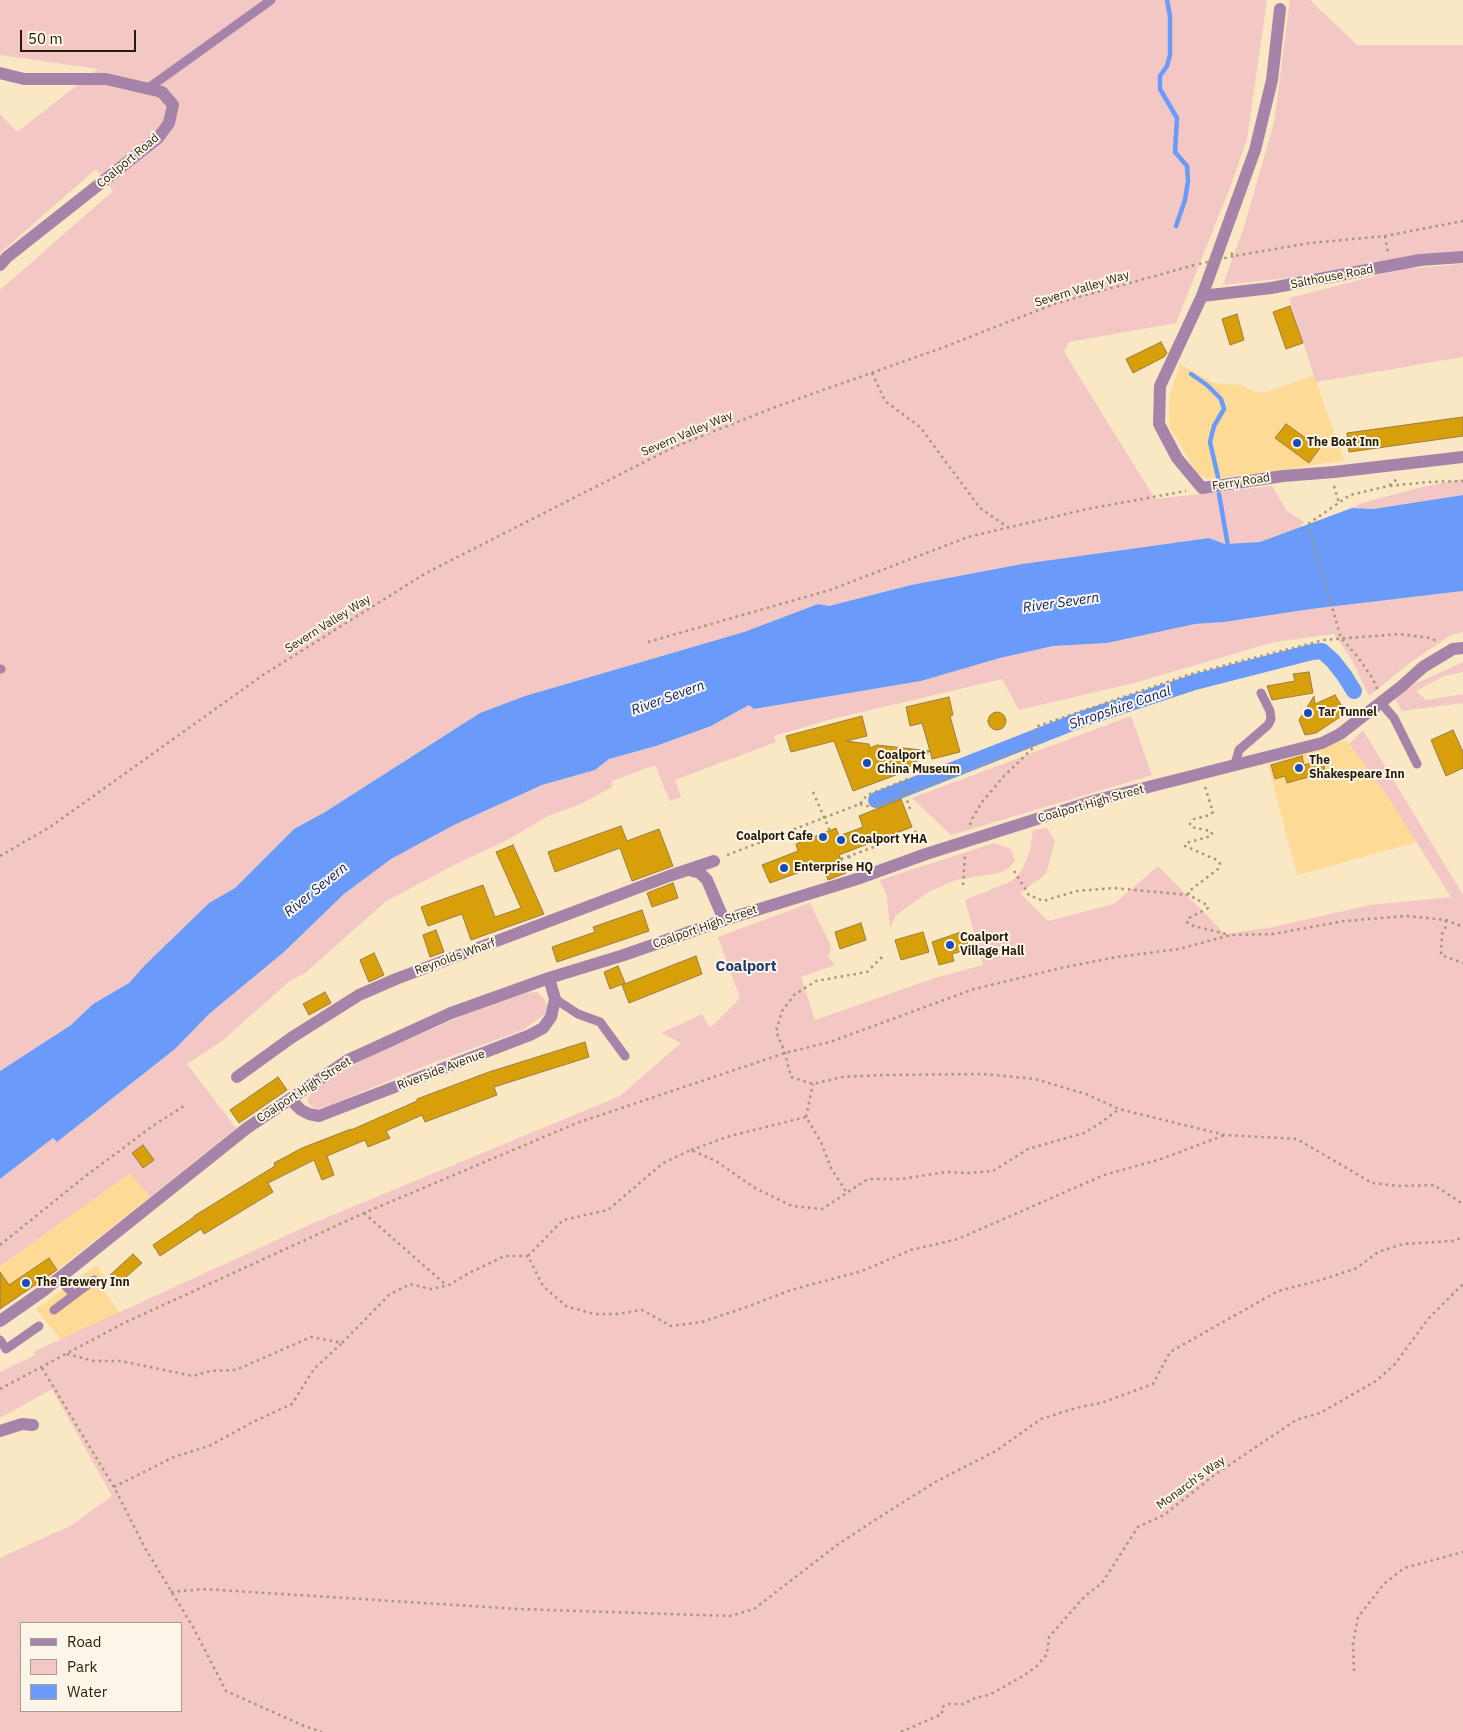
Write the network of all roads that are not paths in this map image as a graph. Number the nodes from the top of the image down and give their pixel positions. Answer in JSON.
{"nodes":[{"id":1,"x":271,"y":0,"type":"edge"},
{"id":2,"x":1280,"y":5,"type":"edge"},
{"id":3,"x":0,"y":73,"type":"edge"},
{"id":4,"x":147,"y":89,"type":"junction"},
{"id":5,"x":1463,"y":257,"type":"edge"},
{"id":6,"x":0,"y":265,"type":"edge"},
{"id":7,"x":1202,"y":296,"type":"junction"},
{"id":8,"x":1463,"y":457,"type":"edge"},
{"id":9,"x":1458,"y":648,"type":"edge"},
{"id":10,"x":1261,"y":692,"type":"dead end"},
{"id":11,"x":1381,"y":703,"type":"junction"},
{"id":12,"x":1235,"y":764,"type":"junction"},
{"id":13,"x":1417,"y":764,"type":"dead end"},
{"id":14,"x":714,"y":861,"type":"road end"},
{"id":15,"x":690,"y":870,"type":"junction"},
{"id":16,"x":724,"y":920,"type":"junction"},
{"id":17,"x":549,"y":978,"type":"junction"},
{"id":18,"x":555,"y":1000,"type":"junction"},
{"id":19,"x":625,"y":1056,"type":"dead end"},
{"id":20,"x":237,"y":1077,"type":"dead end"},
{"id":21,"x":290,"y":1099,"type":"junction"},
{"id":22,"x":58,"y":1278,"type":"junction"},
{"id":23,"x":94,"y":1280,"type":"dead end"},
{"id":24,"x":74,"y":1295,"type":"junction"},
{"id":25,"x":54,"y":1310,"type":"dead end"},
{"id":26,"x":0,"y":1321,"type":"edge"},
{"id":27,"x":39,"y":1326,"type":"dead end"},
{"id":28,"x":0,"y":1340,"type":"edge"},
{"id":29,"x":3,"y":1351,"type":"edge"},
{"id":30,"x":33,"y":1425,"type":"dead end"},
{"id":31,"x":0,"y":1431,"type":"edge"}],
"edges":[{"from":1,"to":4,"type":"lane"},
{"from":2,"to":7,"type":"street","name":"Ferry Road"},
{"from":3,"to":4,"type":"street","name":"Coalport Road"},
{"from":4,"to":6,"type":"street","name":"Coalport Road"},
{"from":5,"to":7,"type":"street","name":"Salthouse Road"},
{"from":7,"to":8,"type":"street","name":"Ferry Road"},
{"from":9,"to":11,"type":"street","name":"Coalport High Street"},
{"from":10,"to":12,"type":"lane"},
{"from":11,"to":12,"type":"street","name":"Coalport High Street"},
{"from":11,"to":13,"type":"lane"},
{"from":12,"to":16,"type":"street","name":"Coalport High Street"},
{"from":14,"to":15,"type":"street","name":"Reynolds Wharf"},
{"from":15,"to":16,"type":"street"},
{"from":15,"to":20,"type":"street","name":"Reynolds Wharf"},
{"from":16,"to":17,"type":"street","name":"Coalport High Street"},
{"from":17,"to":18,"type":"street"},
{"from":17,"to":21,"type":"street","name":"Coalport High Street"},
{"from":18,"to":19,"type":"lane"},
{"from":18,"to":21,"type":"street","name":"Riverside Avenue"},
{"from":21,"to":22,"type":"street","name":"Coalport High Street"},
{"from":22,"to":24,"type":"lane"},
{"from":22,"to":26,"type":"street","name":"Coalport High Street"},
{"from":23,"to":24,"type":"lane"},
{"from":24,"to":25,"type":"lane"},
{"from":27,"to":29,"type":"lane"},
{"from":28,"to":29,"type":"lane"},
{"from":30,"to":31,"type":"street"}]}
